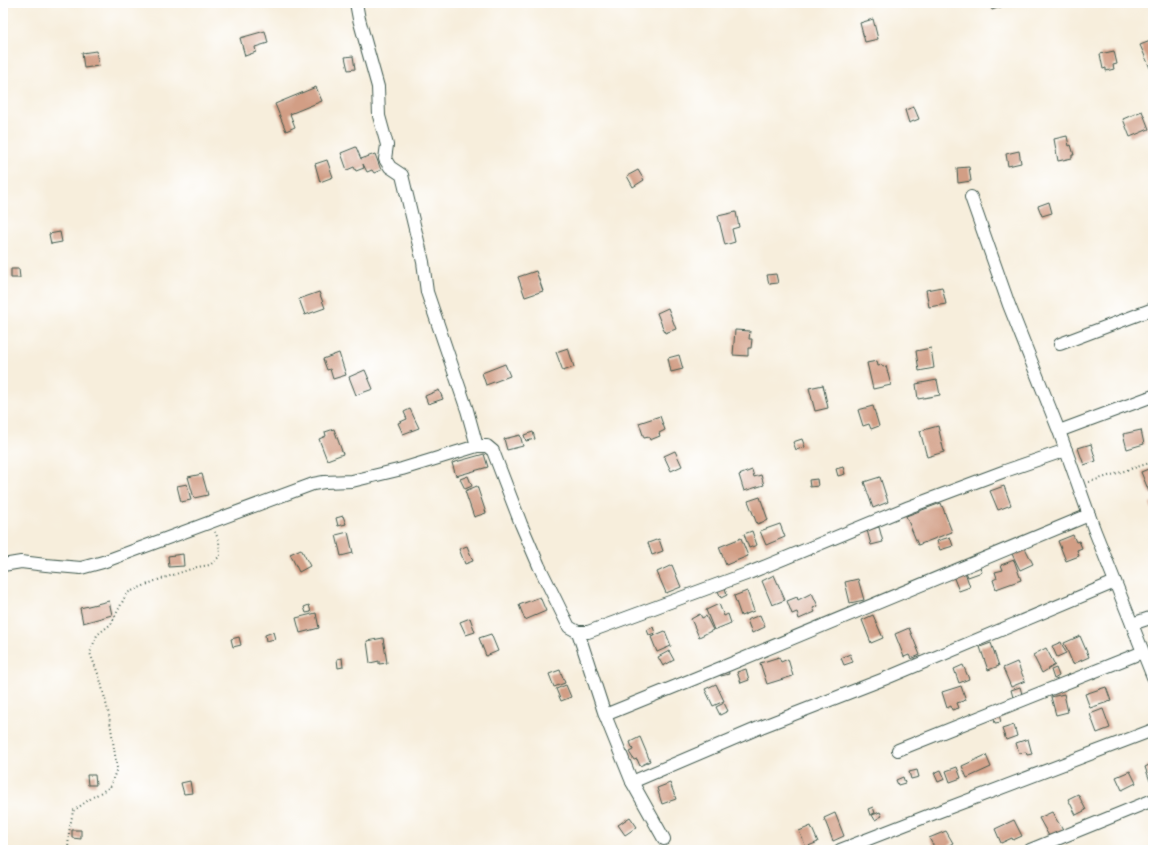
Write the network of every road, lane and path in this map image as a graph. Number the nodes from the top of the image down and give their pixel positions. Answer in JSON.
{"nodes":[{"id":1,"x":356,"y":3,"type":"edge"},
{"id":2,"x":972,"y":197,"type":"dead end"},
{"id":3,"x":1153,"y":309,"type":"edge"},
{"id":4,"x":1060,"y":344,"type":"dead end"},
{"id":5,"x":1153,"y":396,"type":"edge"},
{"id":6,"x":1059,"y":431,"type":"junction"},
{"id":7,"x":477,"y":446,"type":"junction"},
{"id":8,"x":1066,"y":450,"type":"junction"},
{"id":9,"x":1153,"y":462,"type":"edge"},
{"id":10,"x":1078,"y":485,"type":"junction"},
{"id":11,"x":1089,"y":515,"type":"junction"},
{"id":12,"x":210,"y":522,"type":"junction"},
{"id":13,"x":3,"y":565,"type":"edge"},
{"id":14,"x":1116,"y":582,"type":"junction"},
{"id":15,"x":1153,"y":617,"type":"edge"},
{"id":16,"x":1132,"y":624,"type":"junction"},
{"id":17,"x":578,"y":632,"type":"junction"},
{"id":18,"x":1143,"y":652,"type":"junction"},
{"id":19,"x":1153,"y":677,"type":"edge"},
{"id":20,"x":605,"y":715,"type":"junction"},
{"id":21,"x":1153,"y":730,"type":"edge"},
{"id":22,"x":898,"y":750,"type":"dead end"},
{"id":23,"x":632,"y":782,"type":"junction"},
{"id":24,"x":1153,"y":800,"type":"edge"},
{"id":25,"x":664,"y":839,"type":"dead end"},
{"id":26,"x":68,"y":850,"type":"edge"},
{"id":27,"x":840,"y":850,"type":"edge"},
{"id":28,"x":1030,"y":850,"type":"edge"}],
"edges":[{"from":1,"to":7,"type":"street"},
{"from":2,"to":6,"type":"street"},
{"from":3,"to":4,"type":"street"},
{"from":5,"to":6,"type":"street"},
{"from":6,"to":8,"type":"street"},
{"from":7,"to":12,"type":"street"},
{"from":7,"to":17,"type":"street"},
{"from":8,"to":10,"type":"street"},
{"from":8,"to":17,"type":"street"},
{"from":9,"to":10,"type":"path"},
{"from":10,"to":11,"type":"street"},
{"from":11,"to":14,"type":"street"},
{"from":11,"to":20,"type":"street"},
{"from":12,"to":13,"type":"street"},
{"from":12,"to":26,"type":"path"},
{"from":14,"to":16,"type":"street"},
{"from":14,"to":23,"type":"street"},
{"from":15,"to":16,"type":"street"},
{"from":16,"to":18,"type":"street"},
{"from":17,"to":20,"type":"street"},
{"from":18,"to":19,"type":"street"},
{"from":18,"to":22,"type":"street"},
{"from":20,"to":23,"type":"street"},
{"from":21,"to":27,"type":"street"},
{"from":23,"to":25,"type":"street"},
{"from":24,"to":28,"type":"street"}]}
